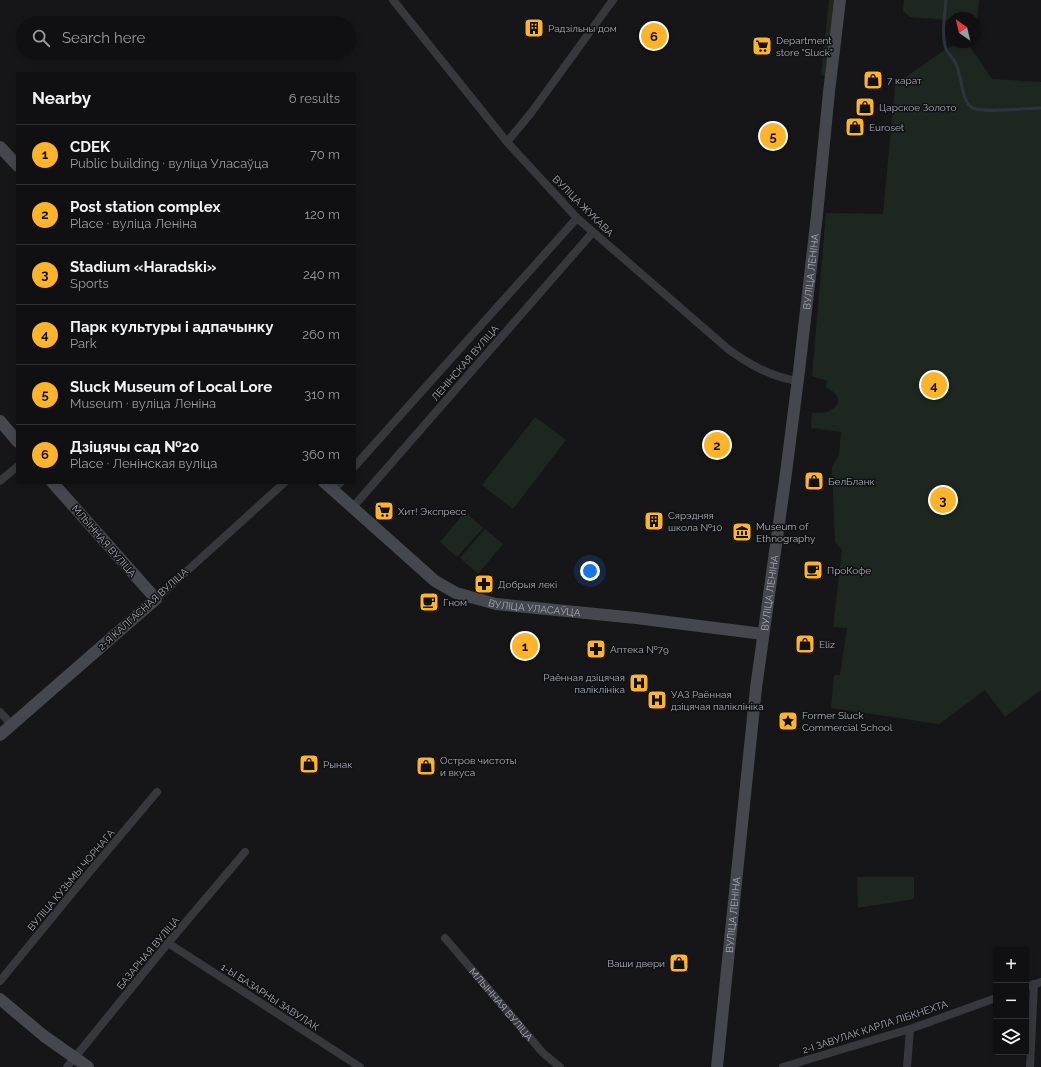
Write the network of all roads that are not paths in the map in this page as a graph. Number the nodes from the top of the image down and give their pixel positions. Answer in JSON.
{"nodes":[{"id":1,"x":393,"y":0,"type":"edge"},
{"id":2,"x":613,"y":0,"type":"edge"},
{"id":3,"x":840,"y":0,"type":"edge"},
{"id":4,"x":507,"y":142,"type":"junction"},
{"id":5,"x":0,"y":146,"type":"edge"},
{"id":6,"x":16,"y":164,"type":"edge"},
{"id":7,"x":577,"y":218,"type":"junction"},
{"id":8,"x":592,"y":232,"type":"junction"},
{"id":9,"x":797,"y":380,"type":"junction"},
{"id":10,"x":0,"y":421,"type":"edge"},
{"id":11,"x":16,"y":440,"type":"edge"},
{"id":12,"x":356,"y":465,"type":"edge"},
{"id":13,"x":16,"y":468,"type":"edge"},
{"id":14,"x":0,"y":481,"type":"edge"},
{"id":15,"x":54,"y":484,"type":"edge"},
{"id":16,"x":283,"y":484,"type":"edge"},
{"id":17,"x":337,"y":486,"type":"edge"},
{"id":18,"x":353,"y":507,"type":"junction"},
{"id":19,"x":156,"y":599,"type":"junction"},
{"id":20,"x":763,"y":634,"type":"junction"},
{"id":21,"x":0,"y":712,"type":"edge"},
{"id":22,"x":12,"y":725,"type":"junction"},
{"id":23,"x":0,"y":735,"type":"edge"},
{"id":24,"x":157,"y":792,"type":"dead end"},
{"id":25,"x":245,"y":852,"type":"dead end"},
{"id":26,"x":445,"y":938,"type":"dead end"},
{"id":27,"x":168,"y":943,"type":"junction"},
{"id":28,"x":0,"y":981,"type":"edge"},
{"id":29,"x":1034,"y":984,"type":"edge"},
{"id":30,"x":0,"y":999,"type":"edge"},
{"id":31,"x":993,"y":999,"type":"edge"},
{"id":32,"x":910,"y":1029,"type":"junction"},
{"id":33,"x":70,"y":1063,"type":"edge"},
{"id":34,"x":88,"y":1067,"type":"edge"},
{"id":35,"x":360,"y":1067,"type":"edge"},
{"id":36,"x":560,"y":1067,"type":"edge"},
{"id":37,"x":717,"y":1067,"type":"edge"},
{"id":38,"x":783,"y":1067,"type":"edge"},
{"id":39,"x":907,"y":1067,"type":"edge"},
{"id":40,"x":1030,"y":1067,"type":"edge"}],
"edges":[{"from":1,"to":4,"type":"street","name":"ВУЛІЦА ЖУКАВА"},
{"from":2,"to":4,"type":"street"},
{"from":3,"to":9,"type":"main road","name":"ВУЛІЦА ЛЕНІНА"},
{"from":4,"to":7,"type":"street","name":"ВУЛІЦА ЖУКАВА"},
{"from":5,"to":6,"type":"main road"},
{"from":7,"to":8,"type":"street","name":"ВУЛІЦА ЖУКАВА"},
{"from":7,"to":12,"type":"street","name":"ЛЕНІНСКАЯ ВУЛІЦА"},
{"from":8,"to":9,"type":"street","name":"ВУЛІЦА ЖУКАВА"},
{"from":8,"to":18,"type":"street","name":"ЛЕНІНСКАЯ ВУЛІЦА"},
{"from":9,"to":20,"type":"main road","name":"ВУЛІЦА ЛЕНІНА"},
{"from":10,"to":11,"type":"main road"},
{"from":13,"to":14,"type":"street"},
{"from":15,"to":19,"type":"main road","name":"МЛЫННАЯ ВУЛІЦА"},
{"from":16,"to":19,"type":"street","name":"2-Я КАЛГАСНАЯ ВУЛІЦА"},
{"from":17,"to":18,"type":"main road","name":"ВУЛІЦА УЛАСАЎЦА"},
{"from":18,"to":20,"type":"main road","name":"ВУЛІЦА УЛАСАЎЦА"},
{"from":19,"to":22,"type":"main road","name":"2-Я КАЛГАСНАЯ ВУЛІЦА"},
{"from":20,"to":37,"type":"main road","name":"ВУЛІЦА ЛЕНІНА"},
{"from":21,"to":22,"type":"street"},
{"from":22,"to":23,"type":"main road","name":"2-Я КАЛГАСНАЯ ВУЛІЦА"},
{"from":24,"to":28,"type":"street","name":"ВУЛІЦА КУЗЬМЫ ЧОРНАГА"},
{"from":25,"to":27,"type":"street","name":"БАЗАРНАЯ ВУЛІЦА"},
{"from":26,"to":36,"type":"street","name":"МЛЫННАЯ ВУЛІЦА"},
{"from":27,"to":33,"type":"street","name":"БАЗАРНАЯ ВУЛІЦА"},
{"from":27,"to":35,"type":"street","name":"1-Ы БАЗАРНЫ ЗАВУЛАК"},
{"from":29,"to":40,"type":"street"},
{"from":30,"to":33,"type":"main road"},
{"from":31,"to":32,"type":"street","name":"2-І ЗАВУЛАК КАРЛА ЛІБКНЕХТА"},
{"from":32,"to":38,"type":"street","name":"2-І ЗАВУЛАК КАРЛА ЛІБКНЕХТА"},
{"from":32,"to":39,"type":"street"},
{"from":33,"to":34,"type":"main road"}]}
